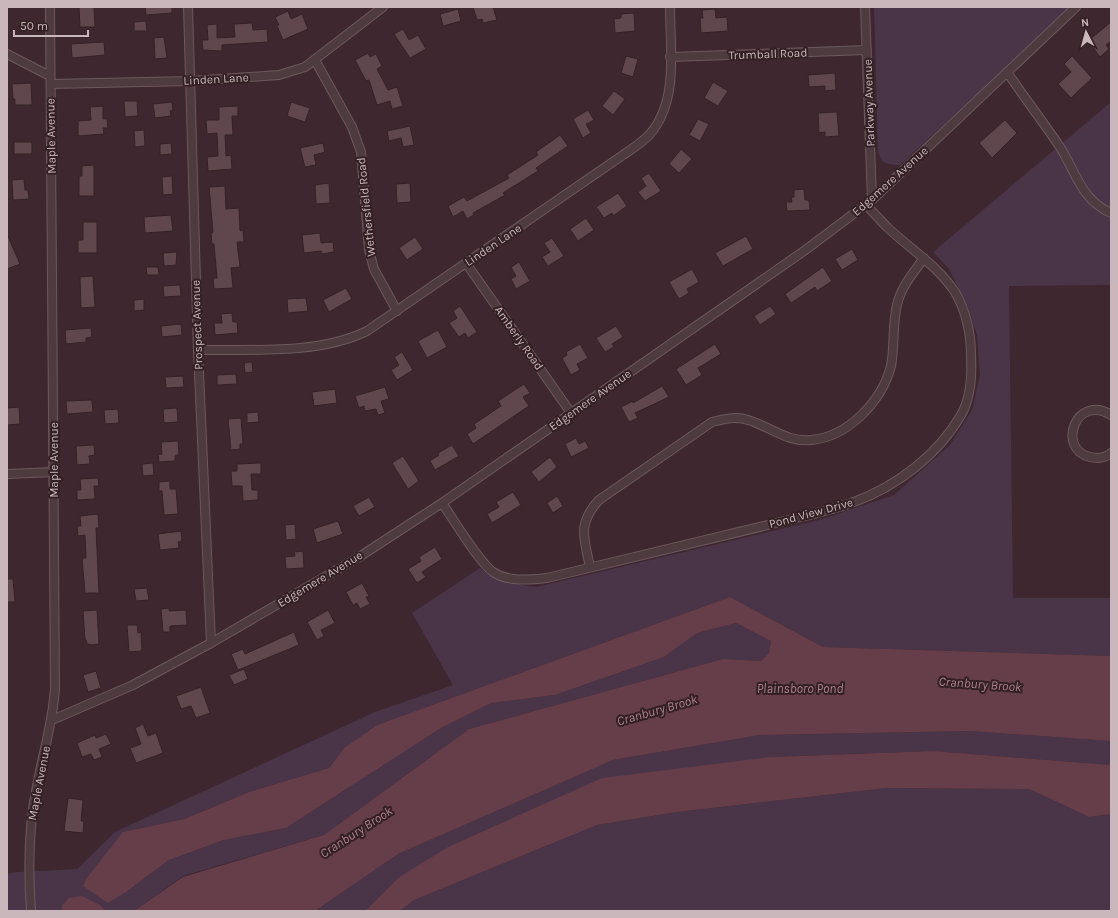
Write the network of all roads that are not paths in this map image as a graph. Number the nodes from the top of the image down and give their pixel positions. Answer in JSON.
{"nodes":[{"id":1,"x":50,"y":7,"type":"edge"},
{"id":2,"x":188,"y":7,"type":"edge"},
{"id":3,"x":383,"y":7,"type":"edge"},
{"id":4,"x":670,"y":7,"type":"edge"},
{"id":5,"x":865,"y":7,"type":"edge"},
{"id":6,"x":1076,"y":7,"type":"edge"},
{"id":7,"x":867,"y":50,"type":"junction"},
{"id":8,"x":7,"y":54,"type":"edge"},
{"id":9,"x":670,"y":57,"type":"junction"},
{"id":10,"x":315,"y":60,"type":"junction"},
{"id":11,"x":1007,"y":72,"type":"junction"},
{"id":12,"x":50,"y":80,"type":"junction"},
{"id":13,"x":191,"y":81,"type":"junction"},
{"id":14,"x":869,"y":202,"type":"junction"},
{"id":15,"x":1111,"y":213,"type":"edge"},
{"id":16,"x":924,"y":258,"type":"junction"},
{"id":17,"x":466,"y":263,"type":"junction"},
{"id":18,"x":397,"y":311,"type":"junction"},
{"id":19,"x":198,"y":350,"type":"junction"},
{"id":20,"x":571,"y":413,"type":"junction"},
{"id":21,"x":1111,"y":415,"type":"edge"},
{"id":22,"x":1111,"y":453,"type":"edge"},
{"id":23,"x":54,"y":472,"type":"junction"},
{"id":24,"x":7,"y":474,"type":"edge"},
{"id":25,"x":442,"y":503,"type":"junction"},
{"id":26,"x":590,"y":567,"type":"junction"},
{"id":27,"x":211,"y":643,"type":"junction"},
{"id":28,"x":52,"y":720,"type":"junction"},
{"id":29,"x":31,"y":911,"type":"edge"}],
"edges":[{"from":1,"to":12,"type":"street","name":"Maple Avenue"},
{"from":2,"to":13,"type":"street","name":"Prospect Avenue"},
{"from":3,"to":10,"type":"street","name":"Linden Lane"},
{"from":4,"to":9,"type":"street","name":"Linden Lane"},
{"from":5,"to":7,"type":"street","name":"Parkway Avenue"},
{"from":6,"to":11,"type":"street","name":"Edgemere Avenue"},
{"from":7,"to":9,"type":"street","name":"Trumball Road"},
{"from":7,"to":14,"type":"street","name":"Parkway Avenue"},
{"from":8,"to":12,"type":"street"},
{"from":9,"to":17,"type":"street","name":"Linden Lane"},
{"from":10,"to":13,"type":"street","name":"Linden Lane"},
{"from":10,"to":18,"type":"street","name":"Wethersfield Road"},
{"from":11,"to":14,"type":"street","name":"Edgemere Avenue"},
{"from":11,"to":15,"type":"street"},
{"from":12,"to":13,"type":"street","name":"Linden Lane"},
{"from":12,"to":23,"type":"street","name":"Maple Avenue"},
{"from":13,"to":19,"type":"street","name":"Prospect Avenue"},
{"from":14,"to":16,"type":"street","name":"Pond View Drive"},
{"from":14,"to":20,"type":"street","name":"Edgemere Avenue"},
{"from":16,"to":26,"type":"street"},
{"from":16,"to":26,"type":"street","name":"Pond View Drive"},
{"from":17,"to":18,"type":"street","name":"Linden Lane"},
{"from":17,"to":20,"type":"street","name":"Amberly Road"},
{"from":18,"to":19,"type":"street","name":"Linden Lane"},
{"from":19,"to":27,"type":"street","name":"Prospect Avenue"},
{"from":20,"to":25,"type":"street","name":"Edgemere Avenue"},
{"from":21,"to":22,"type":"street"},
{"from":23,"to":24,"type":"street"},
{"from":23,"to":28,"type":"street","name":"Maple Avenue"},
{"from":25,"to":26,"type":"street","name":"Pond View Drive"},
{"from":25,"to":27,"type":"street","name":"Edgemere Avenue"},
{"from":27,"to":28,"type":"street","name":"Edgemere Avenue"},
{"from":28,"to":29,"type":"street","name":"Maple Avenue"}]}
